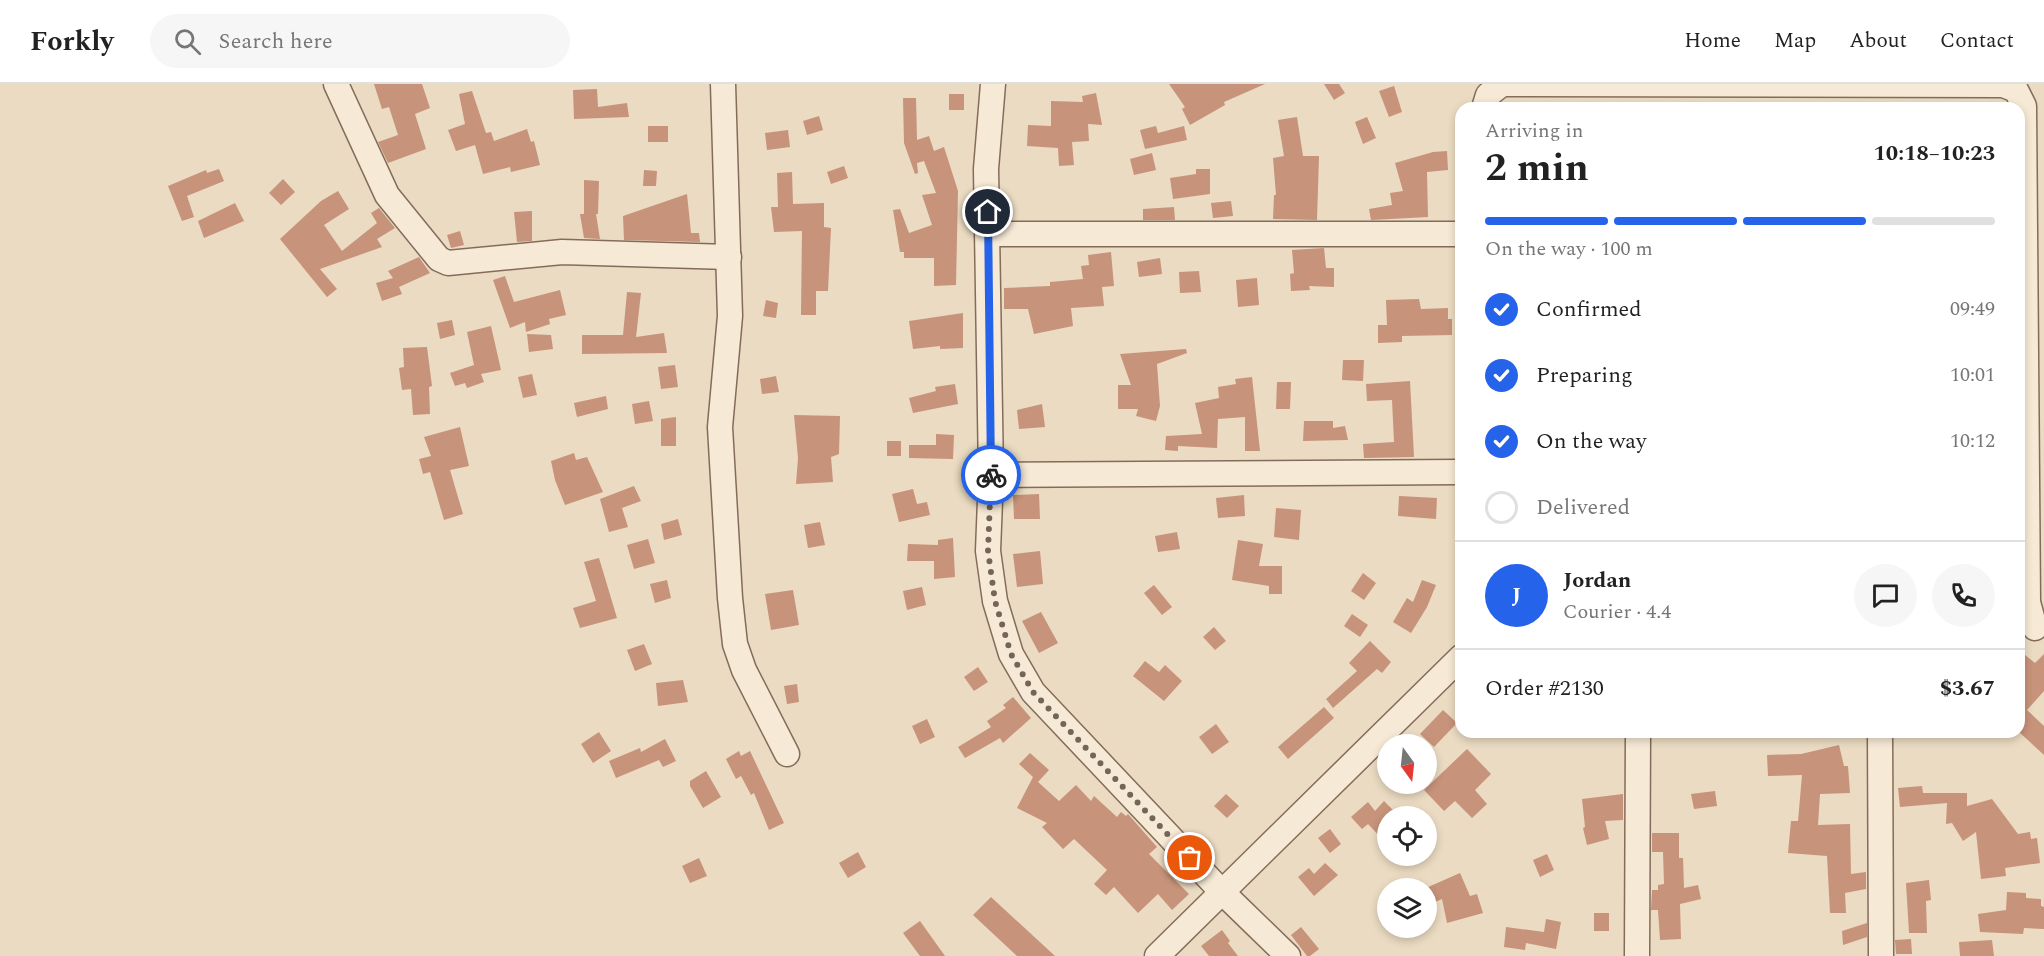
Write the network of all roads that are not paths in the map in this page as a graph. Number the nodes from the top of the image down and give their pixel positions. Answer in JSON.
{"nodes":[{"id":1,"x":336,"y":84,"type":"edge"},
{"id":2,"x":723,"y":84,"type":"edge"},
{"id":3,"x":993,"y":84,"type":"edge"},
{"id":4,"x":1477,"y":84,"type":"edge"},
{"id":5,"x":1501,"y":84,"type":"edge"},
{"id":6,"x":1632,"y":84,"type":"edge"},
{"id":7,"x":1882,"y":85,"type":"edge"},
{"id":8,"x":2006,"y":85,"type":"edge"},
{"id":9,"x":2026,"y":95,"type":"edge"},
{"id":10,"x":1482,"y":102,"type":"edge"},
{"id":11,"x":1486,"y":102,"type":"edge"},
{"id":12,"x":2035,"y":233,"type":"edge"},
{"id":13,"x":989,"y":234,"type":"junction"},
{"id":14,"x":1455,"y":234,"type":"edge"},
{"id":15,"x":729,"y":258,"type":"junction"},
{"id":16,"x":2035,"y":464,"type":"edge"},
{"id":17,"x":1455,"y":472,"type":"edge"},
{"id":18,"x":991,"y":475,"type":"junction"},
{"id":19,"x":2029,"y":622,"type":"edge"},
{"id":20,"x":1455,"y":663,"type":"edge"},
{"id":21,"x":1638,"y":738,"type":"edge"},
{"id":22,"x":1880,"y":738,"type":"edge"},
{"id":23,"x":787,"y":754,"type":"dead end"},
{"id":24,"x":1221,"y":891,"type":"junction"},
{"id":25,"x":1157,"y":956,"type":"edge"},
{"id":26,"x":1288,"y":956,"type":"edge"},
{"id":27,"x":1637,"y":956,"type":"edge"},
{"id":28,"x":1881,"y":956,"type":"edge"}],
"edges":[{"from":1,"to":15,"type":"street"},
{"from":2,"to":15,"type":"street"},
{"from":3,"to":13,"type":"street"},
{"from":4,"to":10,"type":"street"},
{"from":5,"to":6,"type":"street"},
{"from":5,"to":11,"type":"street"},
{"from":6,"to":7,"type":"street"},
{"from":7,"to":8,"type":"street"},
{"from":8,"to":9,"type":"street"},
{"from":9,"to":12,"type":"street"},
{"from":12,"to":16,"type":"street"},
{"from":13,"to":14,"type":"street"},
{"from":13,"to":18,"type":"street"},
{"from":15,"to":23,"type":"street"},
{"from":16,"to":19,"type":"street"},
{"from":17,"to":18,"type":"street"},
{"from":18,"to":24,"type":"street"},
{"from":20,"to":24,"type":"street"},
{"from":21,"to":27,"type":"street"},
{"from":22,"to":28,"type":"street"},
{"from":24,"to":25,"type":"street"},
{"from":24,"to":26,"type":"street"}]}
